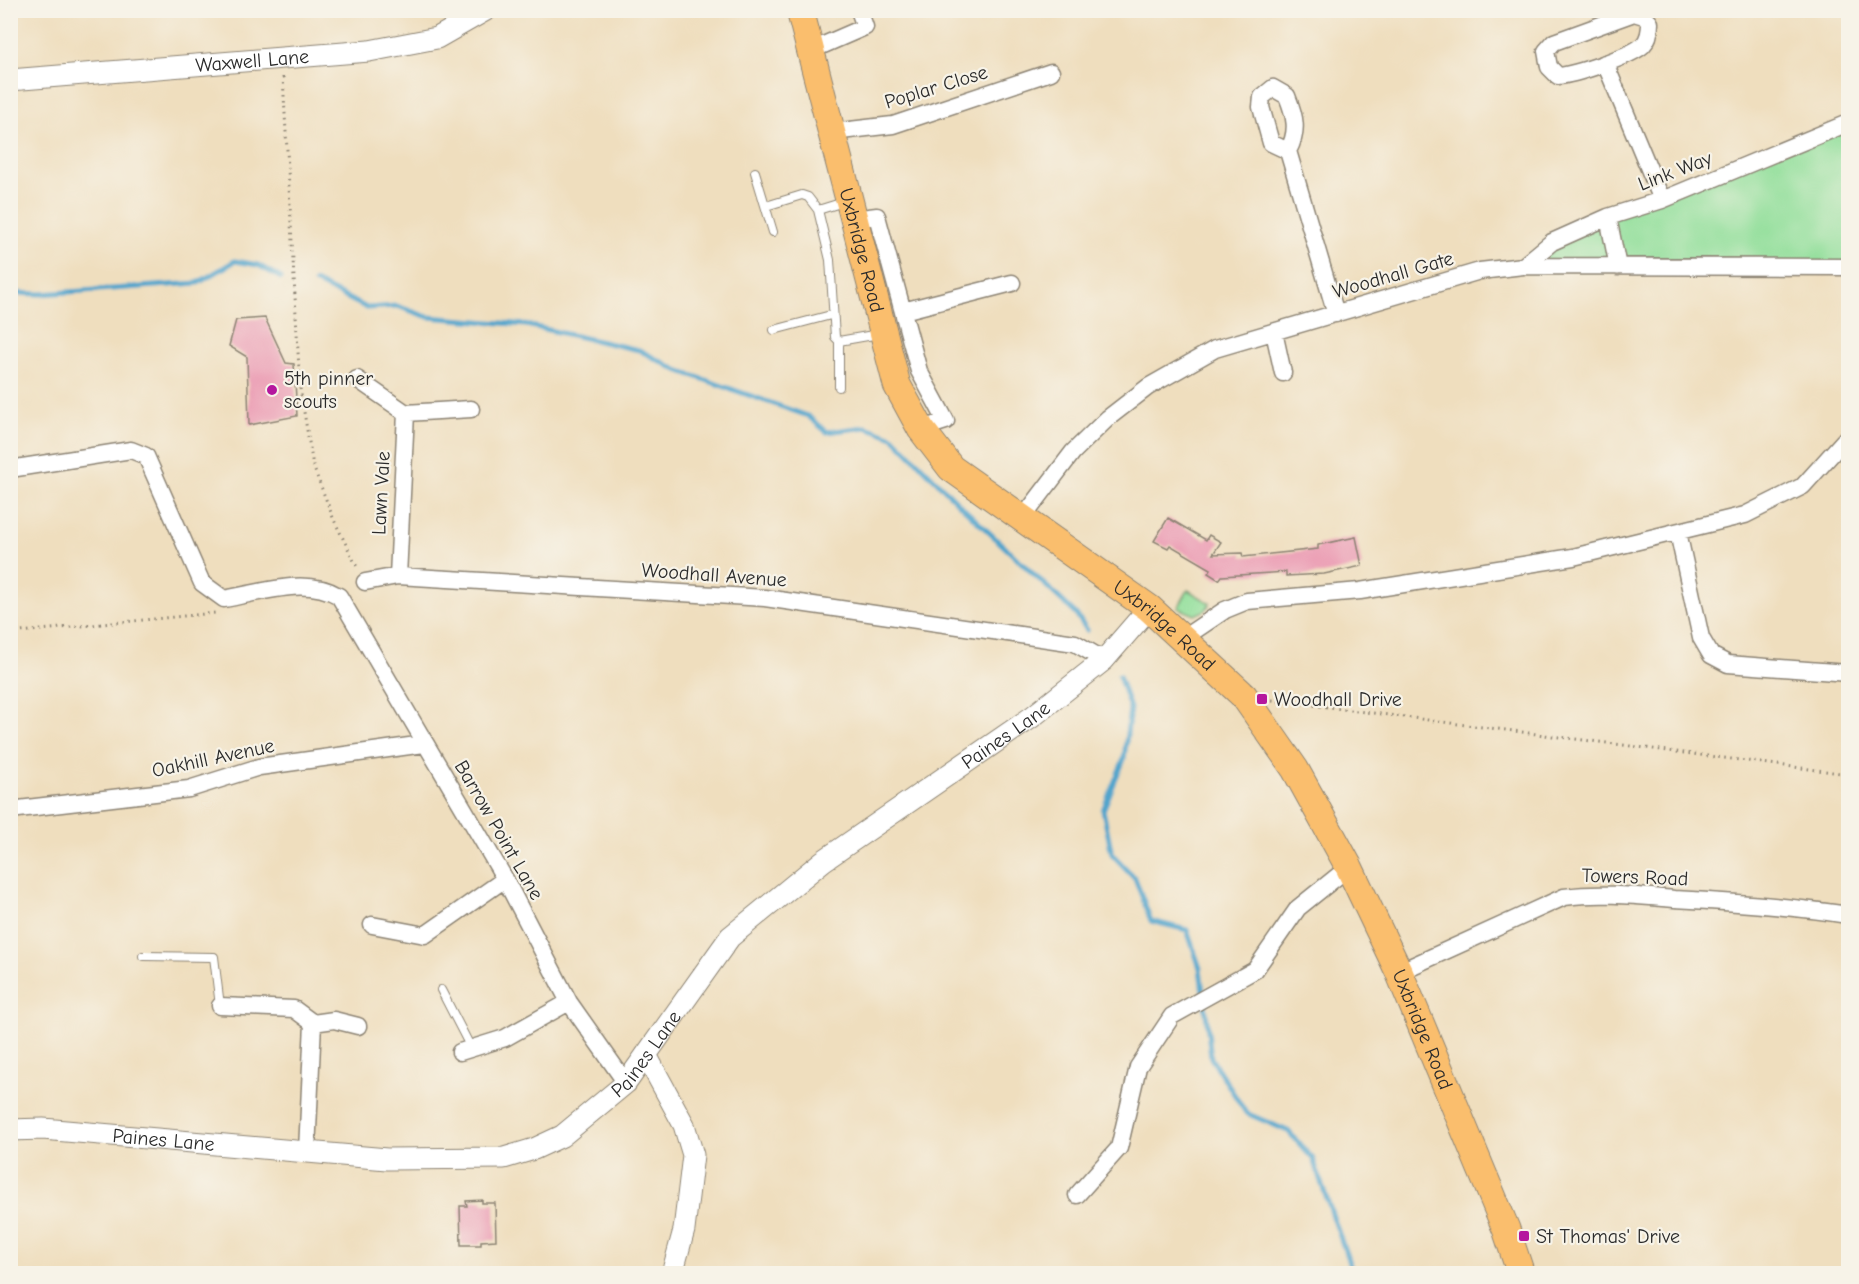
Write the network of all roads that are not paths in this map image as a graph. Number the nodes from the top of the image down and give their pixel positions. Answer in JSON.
{"nodes":[{"id":1,"x":486,"y":10,"type":"edge"},
{"id":2,"x":800,"y":10,"type":"edge"},
{"id":3,"x":859,"y":10,"type":"edge"},
{"id":4,"x":812,"y":50,"type":"junction"},
{"id":5,"x":1605,"y":63,"type":"junction"},
{"id":6,"x":1051,"y":72,"type":"dead end"},
{"id":7,"x":10,"y":80,"type":"edge"},
{"id":8,"x":1848,"y":123,"type":"edge"},
{"id":9,"x":832,"y":132,"type":"junction"},
{"id":10,"x":1288,"y":151,"type":"dead end"},
{"id":11,"x":755,"y":172,"type":"dead end"},
{"id":12,"x":1662,"y":200,"type":"junction"},
{"id":13,"x":766,"y":206,"type":"junction"},
{"id":14,"x":818,"y":210,"type":"junction"},
{"id":15,"x":851,"y":210,"type":"junction"},
{"id":16,"x":1608,"y":217,"type":"junction"},
{"id":17,"x":773,"y":232,"type":"dead end"},
{"id":18,"x":1523,"y":266,"type":"junction"},
{"id":19,"x":1618,"y":267,"type":"junction"},
{"id":20,"x":1848,"y":267,"type":"edge"},
{"id":21,"x":1012,"y":283,"type":"dead end"},
{"id":22,"x":903,"y":311,"type":"junction"},
{"id":23,"x":1336,"y":314,"type":"junction"},
{"id":24,"x":831,"y":315,"type":"junction"},
{"id":25,"x":774,"y":330,"type":"dead end"},
{"id":26,"x":1274,"y":332,"type":"junction"},
{"id":27,"x":882,"y":333,"type":"junction"},
{"id":28,"x":839,"y":342,"type":"junction"},
{"id":29,"x":1283,"y":373,"type":"dead end"},
{"id":30,"x":357,"y":379,"type":"dead end"},
{"id":31,"x":839,"y":387,"type":"dead end"},
{"id":32,"x":471,"y":409,"type":"dead end"},
{"id":33,"x":406,"y":413,"type":"junction"},
{"id":34,"x":921,"y":429,"type":"junction"},
{"id":35,"x":1848,"y":436,"type":"edge"},
{"id":36,"x":10,"y":469,"type":"edge"},
{"id":37,"x":1022,"y":519,"type":"junction"},
{"id":38,"x":1678,"y":532,"type":"junction"},
{"id":39,"x":398,"y":576,"type":"junction"},
{"id":40,"x":365,"y":582,"type":"road end"},
{"id":41,"x":1149,"y":608,"type":"junction"},
{"id":42,"x":1182,"y":639,"type":"junction"},
{"id":43,"x":1104,"y":660,"type":"junction"},
{"id":44,"x":1848,"y":673,"type":"edge"},
{"id":45,"x":424,"y":744,"type":"junction"},
{"id":46,"x":10,"y":810,"type":"edge"},
{"id":47,"x":1349,"y":867,"type":"junction"},
{"id":48,"x":505,"y":879,"type":"junction"},
{"id":49,"x":1848,"y":915,"type":"edge"},
{"id":50,"x":372,"y":925,"type":"dead end"},
{"id":51,"x":143,"y":956,"type":"dead end"},
{"id":52,"x":1399,"y":972,"type":"junction"},
{"id":53,"x":441,"y":990,"type":"dead end"},
{"id":54,"x":569,"y":1002,"type":"junction"},
{"id":55,"x":220,"y":1006,"type":"joint"},
{"id":56,"x":313,"y":1023,"type":"junction"},
{"id":57,"x":358,"y":1026,"type":"dead end"},
{"id":58,"x":466,"y":1050,"type":"joint"},
{"id":59,"x":646,"y":1055,"type":"junction"},
{"id":60,"x":626,"y":1083,"type":"junction"},
{"id":61,"x":10,"y":1130,"type":"edge"},
{"id":62,"x":307,"y":1151,"type":"junction"},
{"id":63,"x":1077,"y":1195,"type":"dead end"},
{"id":64,"x":672,"y":1274,"type":"edge"},
{"id":65,"x":1521,"y":1274,"type":"edge"}],
"edges":[{"from":1,"to":7,"type":"street","name":"Waxwell Lane"},
{"from":2,"to":4,"type":"main road","name":"Uxbridge Road"},
{"from":3,"to":4,"type":"street"},
{"from":4,"to":9,"type":"main road","name":"Uxbridge Road"},
{"from":5,"to":5,"type":"street"},
{"from":5,"to":12,"type":"street"},
{"from":6,"to":9,"type":"street","name":"Poplar Close"},
{"from":8,"to":12,"type":"street","name":"Link Way"},
{"from":9,"to":15,"type":"main road","name":"Uxbridge Road"},
{"from":10,"to":23,"type":"street"},
{"from":11,"to":13,"type":"lane"},
{"from":12,"to":16,"type":"street","name":"Link Way"},
{"from":13,"to":14,"type":"lane"},
{"from":13,"to":17,"type":"lane"},
{"from":14,"to":15,"type":"lane"},
{"from":14,"to":24,"type":"lane"},
{"from":15,"to":22,"type":"street"},
{"from":15,"to":27,"type":"main road","name":"Uxbridge Road"},
{"from":16,"to":18,"type":"street","name":"Link Way"},
{"from":16,"to":19,"type":"street"},
{"from":18,"to":19,"type":"street","name":"Woodhall Gate"},
{"from":18,"to":23,"type":"street","name":"Woodhall Gate"},
{"from":19,"to":20,"type":"street","name":"Woodhall Gate"},
{"from":21,"to":22,"type":"street"},
{"from":22,"to":34,"type":"street"},
{"from":23,"to":26,"type":"street","name":"Woodhall Gate"},
{"from":24,"to":25,"type":"lane"},
{"from":24,"to":28,"type":"lane"},
{"from":26,"to":29,"type":"street"},
{"from":26,"to":37,"type":"street","name":"Woodhall Gate"},
{"from":27,"to":28,"type":"lane"},
{"from":27,"to":34,"type":"main road","name":"Uxbridge Road"},
{"from":28,"to":31,"type":"lane"},
{"from":30,"to":33,"type":"street"},
{"from":32,"to":33,"type":"street"},
{"from":33,"to":39,"type":"street","name":"Lawn Vale"},
{"from":34,"to":37,"type":"main road","name":"Uxbridge Road"},
{"from":35,"to":38,"type":"street"},
{"from":36,"to":45,"type":"street","name":"Barrow Point Lane"},
{"from":37,"to":41,"type":"main road","name":"Uxbridge Road"},
{"from":38,"to":42,"type":"street"},
{"from":38,"to":44,"type":"street"},
{"from":39,"to":40,"type":"street","name":"Woodhall Avenue"},
{"from":39,"to":43,"type":"street","name":"Woodhall Avenue"},
{"from":41,"to":42,"type":"main road","name":"Uxbridge Road"},
{"from":41,"to":43,"type":"street","name":"Paines Lane"},
{"from":42,"to":47,"type":"main road","name":"Uxbridge Road"},
{"from":43,"to":59,"type":"street","name":"Paines Lane"},
{"from":45,"to":46,"type":"street","name":"Oakhill Avenue"},
{"from":45,"to":48,"type":"street","name":"Barrow Point Lane"},
{"from":47,"to":52,"type":"main road","name":"Uxbridge Road"},
{"from":47,"to":63,"type":"street"},
{"from":48,"to":50,"type":"street"},
{"from":48,"to":54,"type":"street","name":"Barrow Point Lane"},
{"from":49,"to":52,"type":"street","name":"Towers Road"},
{"from":51,"to":55,"type":"lane"},
{"from":52,"to":65,"type":"main road","name":"Uxbridge Road"},
{"from":53,"to":58,"type":"lane"},
{"from":54,"to":58,"type":"street"},
{"from":54,"to":60,"type":"street","name":"Barrow Point Lane"},
{"from":55,"to":56,"type":"street"},
{"from":56,"to":57,"type":"street"},
{"from":56,"to":62,"type":"street"},
{"from":59,"to":60,"type":"street","name":"Paines Lane"},
{"from":59,"to":64,"type":"street"},
{"from":60,"to":62,"type":"street","name":"Paines Lane"},
{"from":61,"to":62,"type":"street","name":"Paines Lane"}]}
